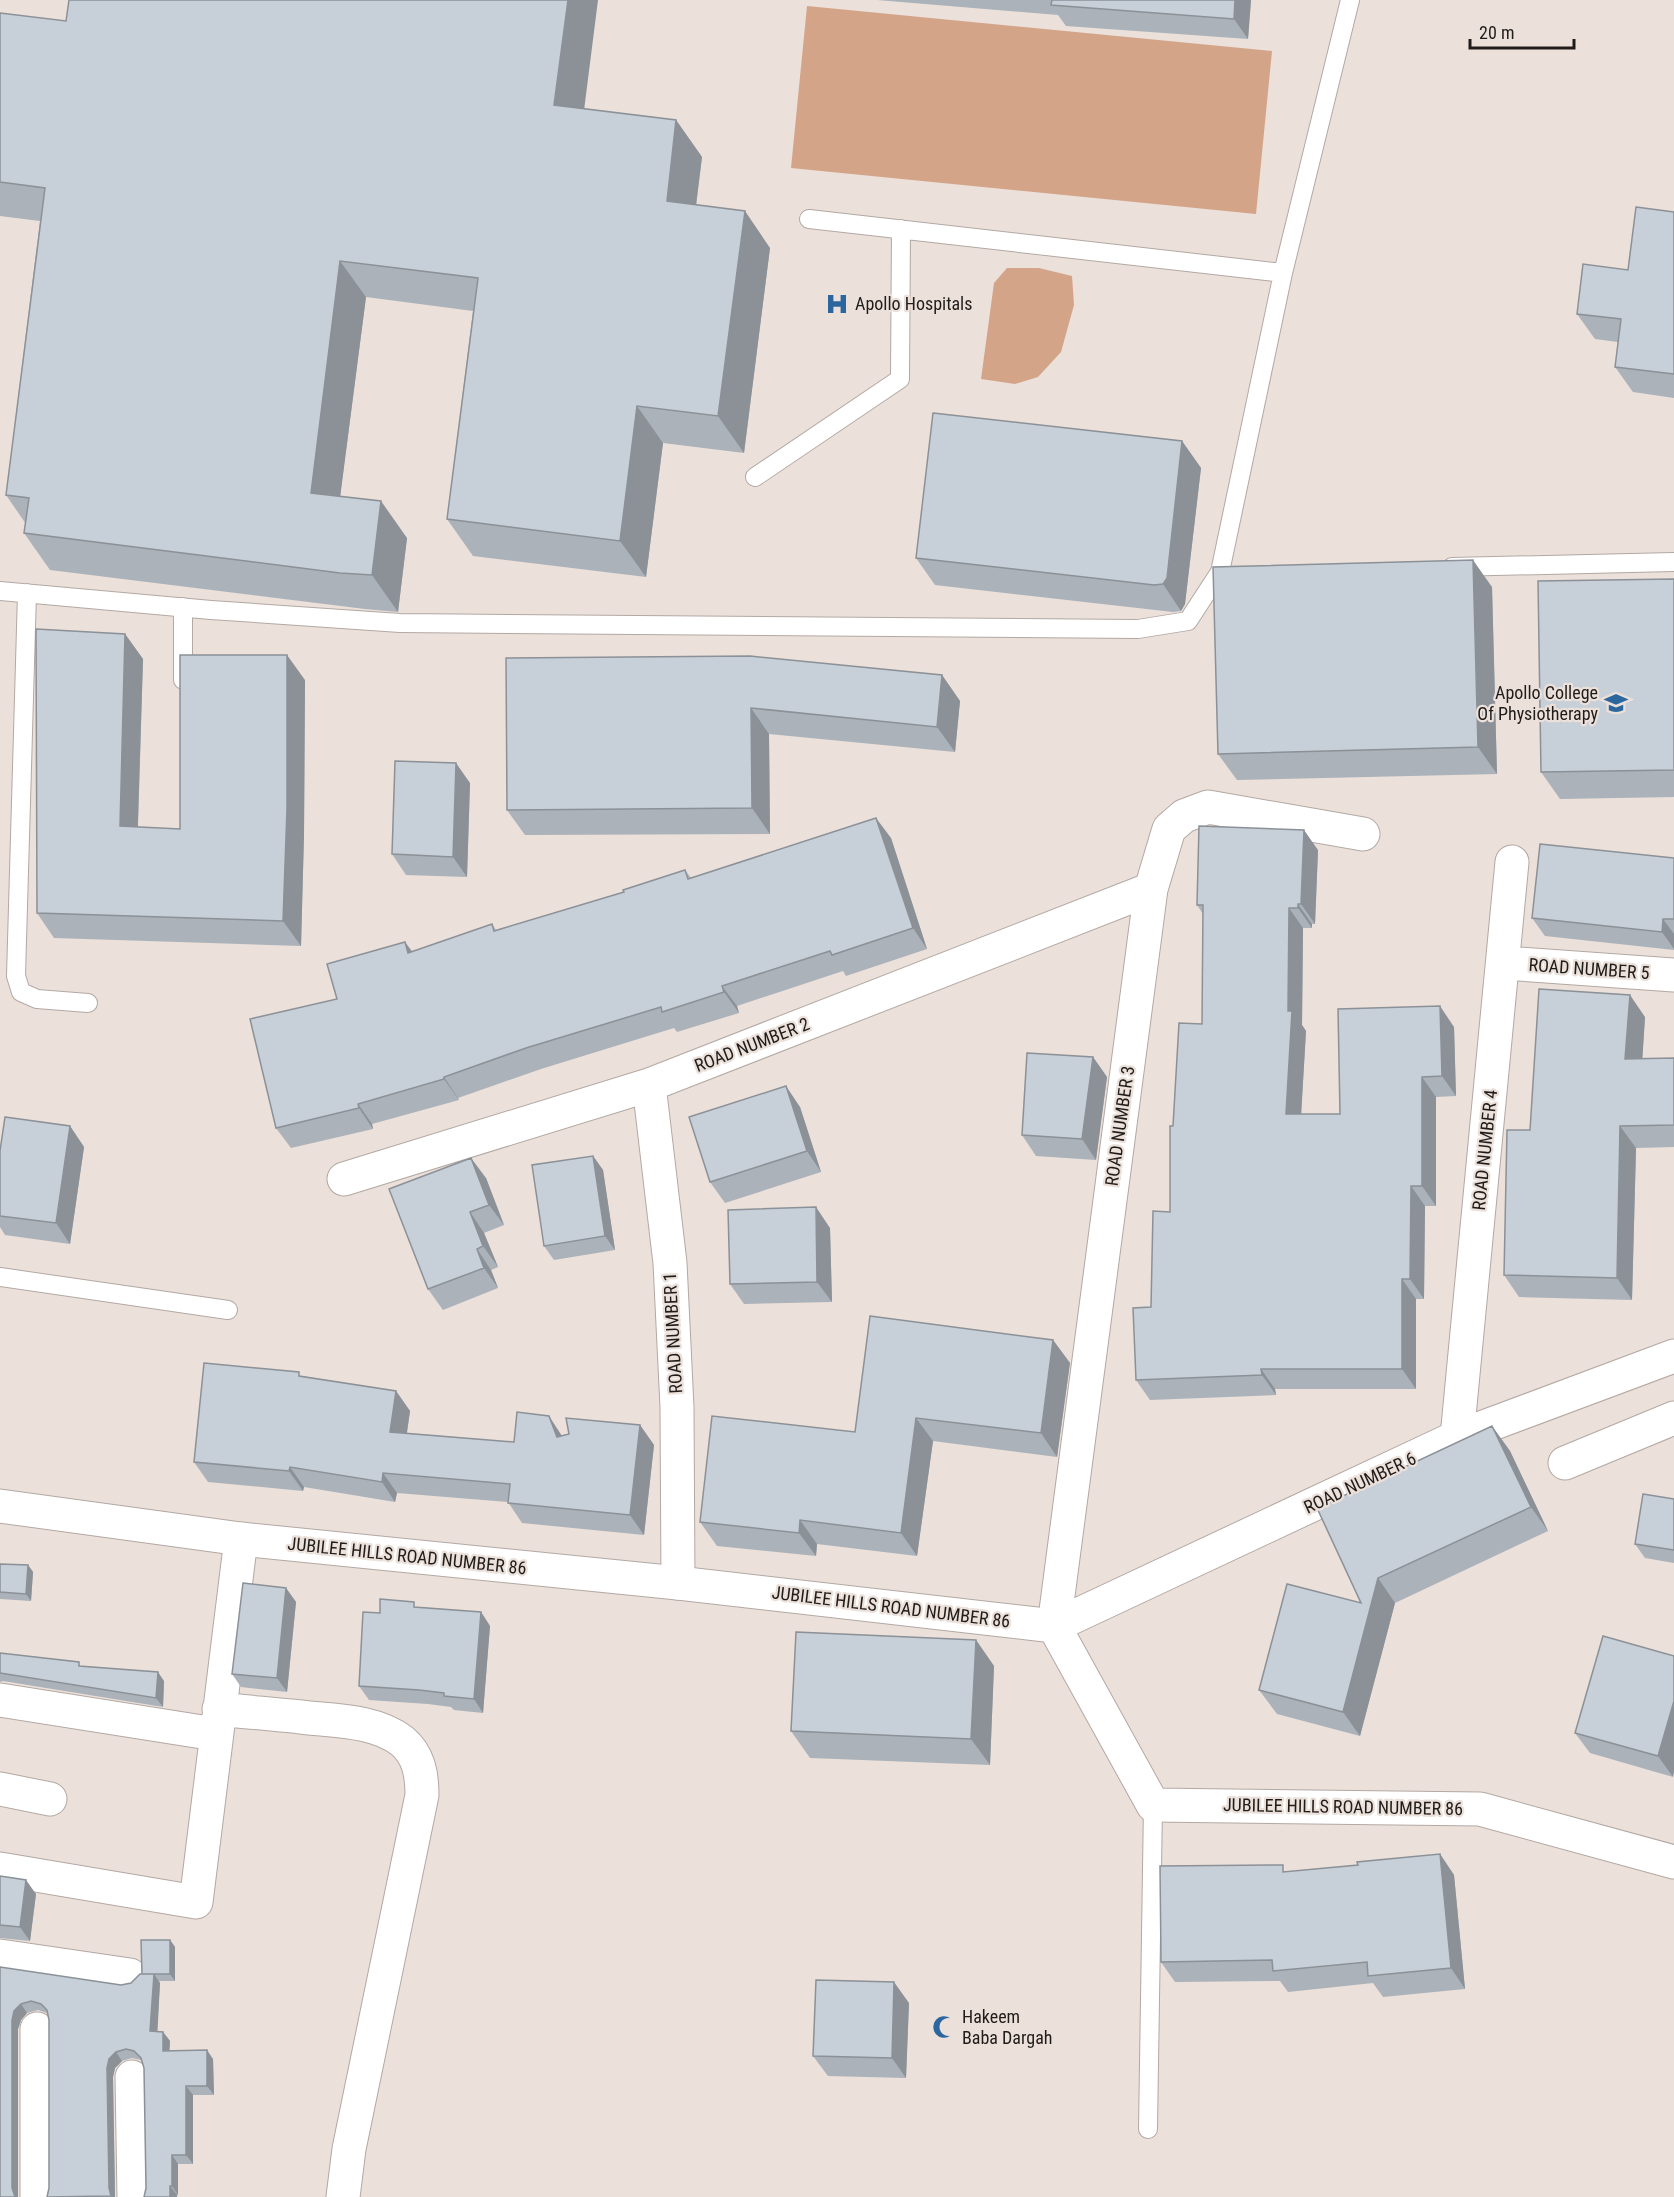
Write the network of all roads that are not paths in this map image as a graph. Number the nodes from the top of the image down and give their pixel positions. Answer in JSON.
{"nodes":[{"id":1,"x":1350,"y":0,"type":"edge"},
{"id":2,"x":809,"y":219,"type":"dead end"},
{"id":3,"x":901,"y":229,"type":"junction"},
{"id":4,"x":1283,"y":273,"type":"junction"},
{"id":5,"x":755,"y":477,"type":"dead end"},
{"id":6,"x":1674,"y":562,"type":"edge"},
{"id":7,"x":1435,"y":567,"type":"edge"},
{"id":8,"x":1244,"y":571,"type":"edge"},
{"id":9,"x":1220,"y":572,"type":"junction"},
{"id":10,"x":0,"y":591,"type":"edge"},
{"id":11,"x":27,"y":593,"type":"junction"},
{"id":12,"x":183,"y":607,"type":"junction"},
{"id":13,"x":183,"y":703,"type":"edge"},
{"id":14,"x":1364,"y":834,"type":"dead end"},
{"id":15,"x":1512,"y":862,"type":"dead end"},
{"id":16,"x":1151,"y":889,"type":"junction"},
{"id":17,"x":1504,"y":963,"type":"junction"},
{"id":18,"x":1674,"y":975,"type":"edge"},
{"id":19,"x":88,"y":1002,"type":"dead end"},
{"id":20,"x":649,"y":1085,"type":"junction"},
{"id":21,"x":344,"y":1179,"type":"dead end"},
{"id":22,"x":0,"y":1277,"type":"edge"},
{"id":23,"x":228,"y":1310,"type":"dead end"},
{"id":24,"x":1674,"y":1356,"type":"edge"},
{"id":25,"x":1674,"y":1418,"type":"edge"},
{"id":26,"x":1457,"y":1437,"type":"junction"},
{"id":27,"x":1565,"y":1463,"type":"dead end"},
{"id":28,"x":0,"y":1506,"type":"edge"},
{"id":29,"x":240,"y":1539,"type":"junction"},
{"id":30,"x":678,"y":1583,"type":"junction"},
{"id":31,"x":1054,"y":1626,"type":"junction"},
{"id":32,"x":0,"y":1700,"type":"edge"},
{"id":33,"x":217,"y":1722,"type":"junction"},
{"id":34,"x":0,"y":1789,"type":"edge"},
{"id":35,"x":50,"y":1799,"type":"dead end"},
{"id":36,"x":1153,"y":1805,"type":"junction"},
{"id":37,"x":1674,"y":1862,"type":"edge"},
{"id":38,"x":0,"y":1869,"type":"edge"},
{"id":39,"x":0,"y":1956,"type":"edge"},
{"id":40,"x":130,"y":1975,"type":"dead end"},
{"id":41,"x":37,"y":2029,"type":"dead end"},
{"id":42,"x":132,"y":2077,"type":"dead end"},
{"id":43,"x":1148,"y":2129,"type":"dead end"},
{"id":44,"x":37,"y":2197,"type":"edge"},
{"id":45,"x":134,"y":2197,"type":"edge"},
{"id":46,"x":343,"y":2197,"type":"edge"}],
"edges":[{"from":1,"to":4,"type":"lane"},
{"from":2,"to":3,"type":"lane"},
{"from":3,"to":4,"type":"lane"},
{"from":3,"to":5,"type":"lane"},
{"from":4,"to":9,"type":"lane"},
{"from":6,"to":7,"type":"lane"},
{"from":8,"to":9,"type":"lane"},
{"from":9,"to":12,"type":"lane"},
{"from":10,"to":11,"type":"lane"},
{"from":11,"to":12,"type":"lane"},
{"from":11,"to":19,"type":"lane"},
{"from":12,"to":13,"type":"lane"},
{"from":14,"to":16,"type":"street","name":"ROAD NUMBER 3"},
{"from":15,"to":17,"type":"street","name":"ROAD NUMBER 4"},
{"from":16,"to":20,"type":"street","name":"ROAD NUMBER 2"},
{"from":16,"to":31,"type":"street","name":"ROAD NUMBER 3"},
{"from":17,"to":18,"type":"street","name":"ROAD NUMBER 5"},
{"from":17,"to":26,"type":"street","name":"ROAD NUMBER 4"},
{"from":20,"to":21,"type":"street","name":"ROAD NUMBER 2"},
{"from":20,"to":30,"type":"street","name":"ROAD NUMBER 1"},
{"from":22,"to":23,"type":"lane"},
{"from":24,"to":26,"type":"street","name":"ROAD NUMBER 6"},
{"from":25,"to":27,"type":"street"},
{"from":26,"to":31,"type":"street","name":"ROAD NUMBER 6"},
{"from":28,"to":29,"type":"street","name":"JUBILEE HILLS ROAD NUMBER 86"},
{"from":29,"to":30,"type":"street","name":"JUBILEE HILLS ROAD NUMBER 86"},
{"from":29,"to":33,"type":"street"},
{"from":30,"to":31,"type":"street","name":"JUBILEE HILLS ROAD NUMBER 86"},
{"from":31,"to":36,"type":"street"},
{"from":32,"to":33,"type":"street"},
{"from":33,"to":38,"type":"street"},
{"from":33,"to":46,"type":"street"},
{"from":34,"to":35,"type":"street"},
{"from":36,"to":37,"type":"street","name":"JUBILEE HILLS ROAD NUMBER 86"},
{"from":36,"to":43,"type":"lane"},
{"from":39,"to":40,"type":"street"},
{"from":41,"to":44,"type":"street"},
{"from":42,"to":45,"type":"street"}]}
